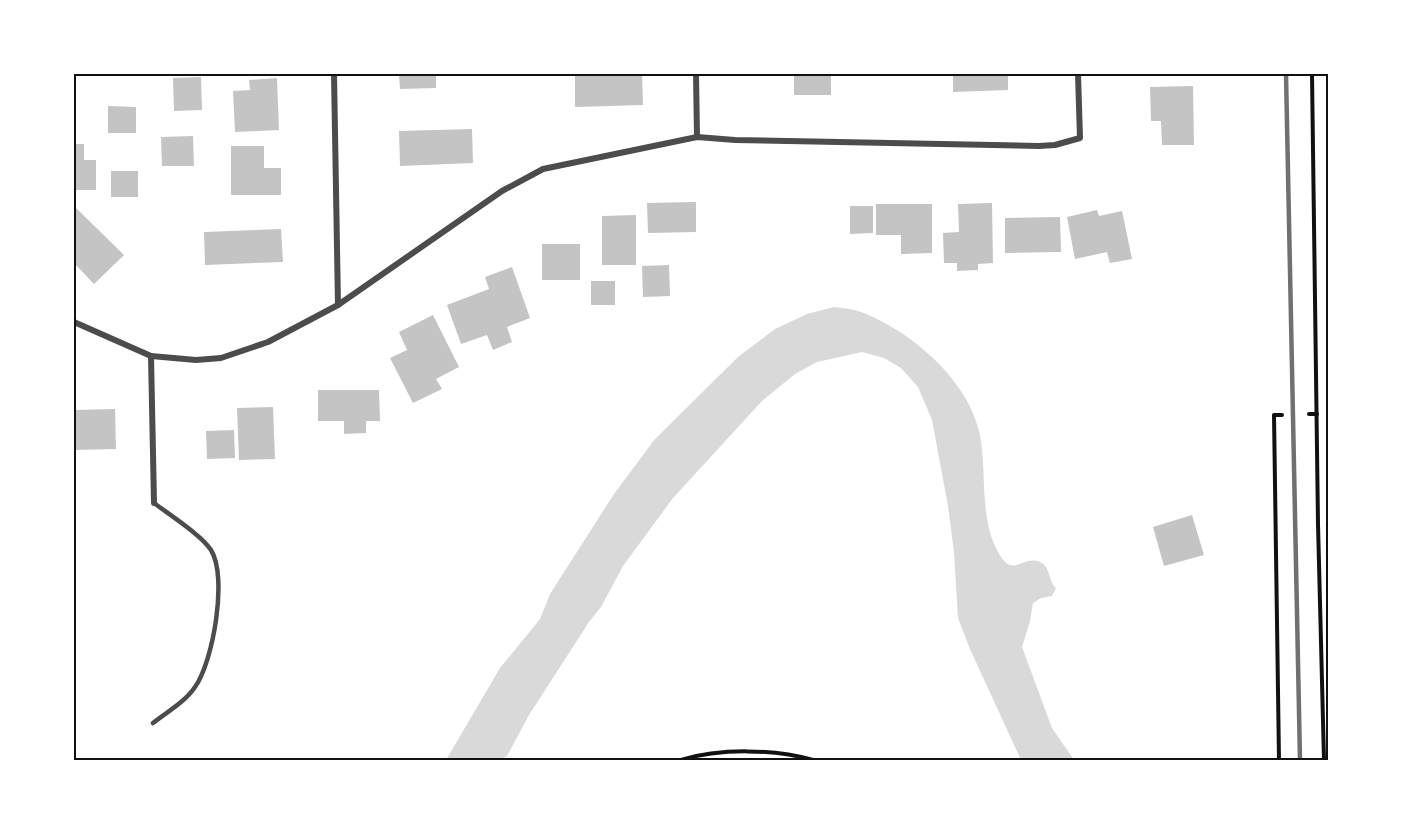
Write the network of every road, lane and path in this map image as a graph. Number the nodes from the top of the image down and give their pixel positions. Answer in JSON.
{"nodes":[{"id":1,"x":334,"y":74,"type":"edge"},
{"id":2,"x":696,"y":74,"type":"edge"},
{"id":3,"x":1078,"y":74,"type":"edge"},
{"id":4,"x":1312,"y":74,"type":"edge"},
{"id":5,"x":697,"y":137,"type":"junction"},
{"id":6,"x":338,"y":305,"type":"junction"},
{"id":7,"x":74,"y":322,"type":"edge"},
{"id":8,"x":151,"y":356,"type":"junction"},
{"id":9,"x":1309,"y":414,"type":"dead end"},
{"id":10,"x":1317,"y":414,"type":"junction"},
{"id":11,"x":1282,"y":415,"type":"dead end"},
{"id":12,"x":154,"y":503,"type":"joint"},
{"id":13,"x":153,"y":723,"type":"dead end"},
{"id":14,"x":681,"y":760,"type":"edge"},
{"id":15,"x":813,"y":760,"type":"edge"},
{"id":16,"x":1279,"y":760,"type":"edge"},
{"id":17,"x":1324,"y":760,"type":"edge"}],
"edges":[{"from":1,"to":6,"type":"street"},
{"from":2,"to":5,"type":"street"},
{"from":3,"to":5,"type":"street"},
{"from":4,"to":10,"type":"path"},
{"from":5,"to":6,"type":"street"},
{"from":6,"to":8,"type":"street"},
{"from":7,"to":8,"type":"street"},
{"from":8,"to":12,"type":"street"},
{"from":9,"to":10,"type":"path"},
{"from":10,"to":17,"type":"path"},
{"from":11,"to":16,"type":"path"},
{"from":12,"to":13,"type":"lane"},
{"from":14,"to":15,"type":"path"}]}
